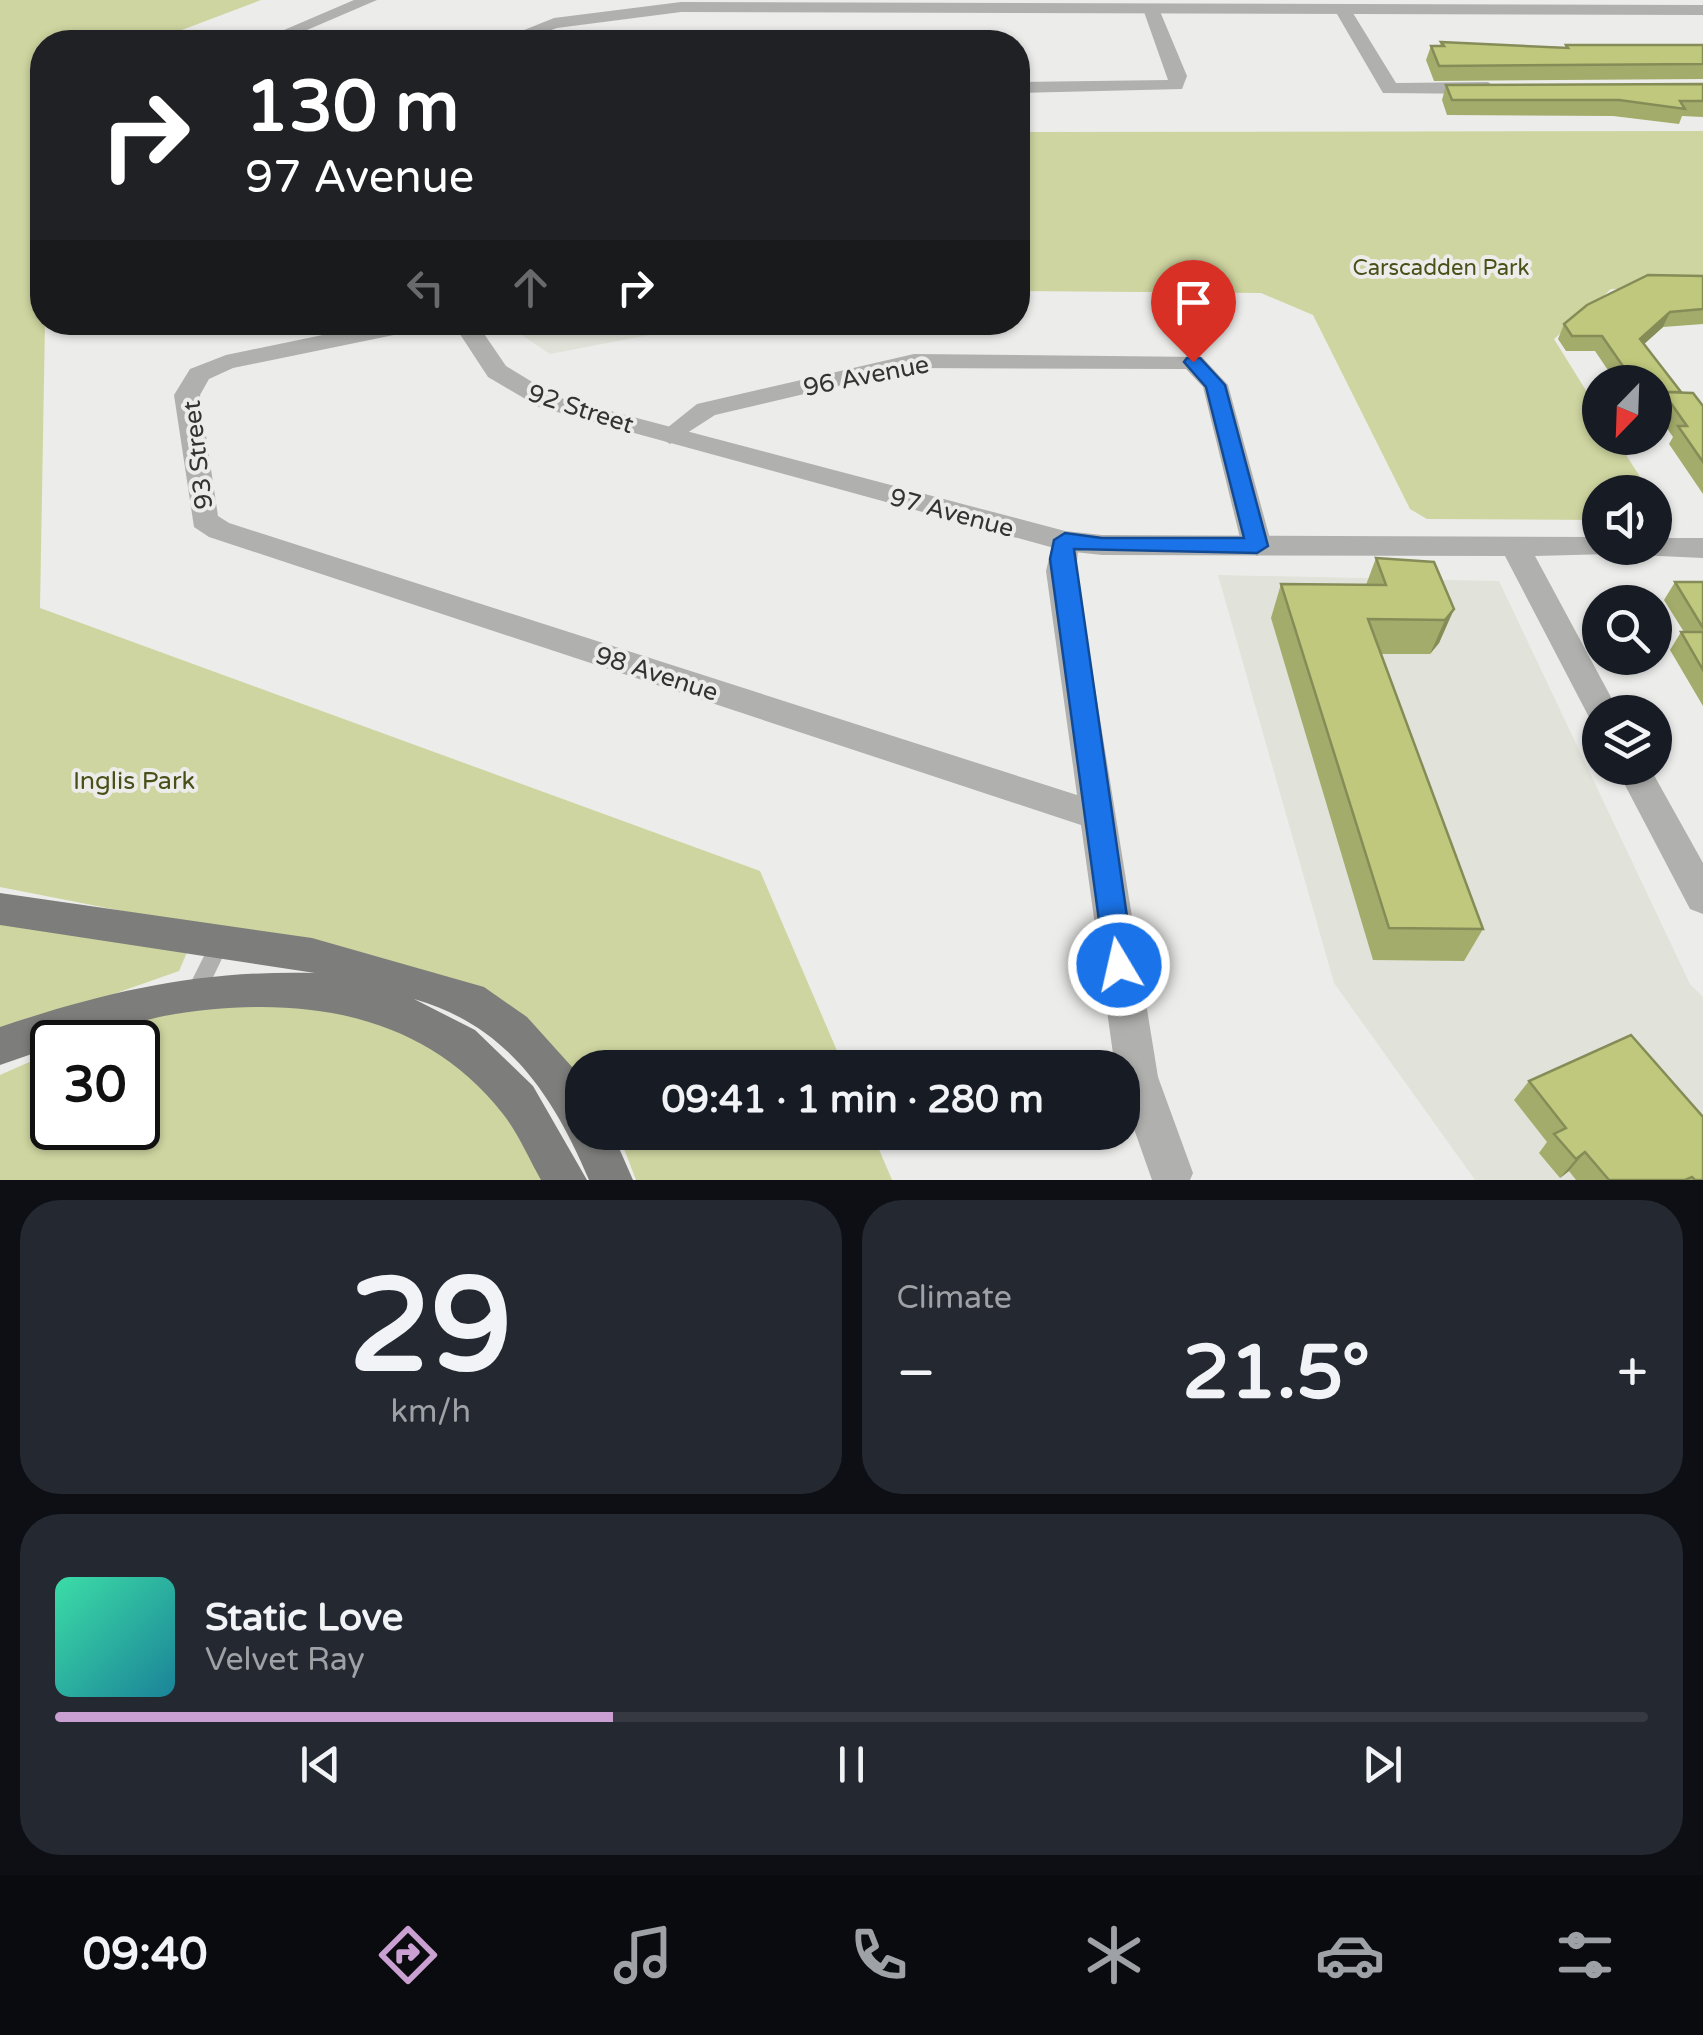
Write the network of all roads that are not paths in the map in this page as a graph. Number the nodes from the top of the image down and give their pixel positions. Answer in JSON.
{"nodes":[{"id":1,"x":369,"y":0,"type":"edge"},
{"id":2,"x":1024,"y":4,"type":"edge"},
{"id":3,"x":1207,"y":4,"type":"edge"},
{"id":4,"x":1151,"y":9,"type":"junction"},
{"id":5,"x":1342,"y":9,"type":"junction"},
{"id":6,"x":1703,"y":10,"type":"edge"},
{"id":7,"x":294,"y":30,"type":"edge"},
{"id":8,"x":535,"y":30,"type":"edge"},
{"id":9,"x":1030,"y":88,"type":"edge"},
{"id":10,"x":1516,"y":88,"type":"edge"},
{"id":11,"x":359,"y":335,"type":"edge"},
{"id":12,"x":471,"y":335,"type":"edge"},
{"id":13,"x":670,"y":436,"type":"junction"},
{"id":14,"x":219,"y":530,"type":"joint"},
{"id":15,"x":1065,"y":540,"type":"junction"},
{"id":16,"x":1257,"y":546,"type":"junction"},
{"id":17,"x":1515,"y":547,"type":"junction"},
{"id":18,"x":1582,"y":547,"type":"edge"},
{"id":19,"x":1672,"y":548,"type":"edge"},
{"id":20,"x":1703,"y":548,"type":"edge"},
{"id":21,"x":1594,"y":695,"type":"edge"},
{"id":22,"x":1642,"y":785,"type":"edge"},
{"id":23,"x":1095,"y":815,"type":"junction"},
{"id":24,"x":1703,"y":898,"type":"edge"},
{"id":25,"x":0,"y":909,"type":"edge"},
{"id":26,"x":222,"y":942,"type":"junction"},
{"id":27,"x":196,"y":992,"type":"junction"},
{"id":28,"x":0,"y":1046,"type":"edge"},
{"id":29,"x":565,"y":1093,"type":"edge"},
{"id":30,"x":598,"y":1150,"type":"edge"},
{"id":31,"x":1171,"y":1173,"type":"dead end"},
{"id":32,"x":565,"y":1180,"type":"edge"},
{"id":33,"x":611,"y":1180,"type":"edge"}],
"edges":[{"from":1,"to":7,"type":"street"},
{"from":2,"to":4,"type":"street"},
{"from":2,"to":8,"type":"street"},
{"from":3,"to":4,"type":"street"},
{"from":3,"to":5,"type":"street"},
{"from":4,"to":9,"type":"street"},
{"from":5,"to":6,"type":"street"},
{"from":5,"to":10,"type":"street"},
{"from":11,"to":14,"type":"street","name":"93 Street"},
{"from":12,"to":13,"type":"street","name":"92 Street"},
{"from":13,"to":15,"type":"street","name":"97 Avenue"},
{"from":13,"to":16,"type":"street","name":"96 Avenue"},
{"from":14,"to":23,"type":"street","name":"98 Avenue"},
{"from":15,"to":16,"type":"street","name":"97 Avenue"},
{"from":15,"to":23,"type":"street"},
{"from":16,"to":17,"type":"street","name":"97 Avenue"},
{"from":17,"to":18,"type":"street","name":"97 Avenue"},
{"from":17,"to":21,"type":"street"},
{"from":19,"to":20,"type":"street"},
{"from":22,"to":24,"type":"street"},
{"from":23,"to":31,"type":"street"},
{"from":25,"to":26,"type":"main road"},
{"from":26,"to":27,"type":"lane"},
{"from":26,"to":29,"type":"main road"},
{"from":27,"to":28,"type":"main road"},
{"from":27,"to":32,"type":"main road"},
{"from":30,"to":33,"type":"main road"}]}
